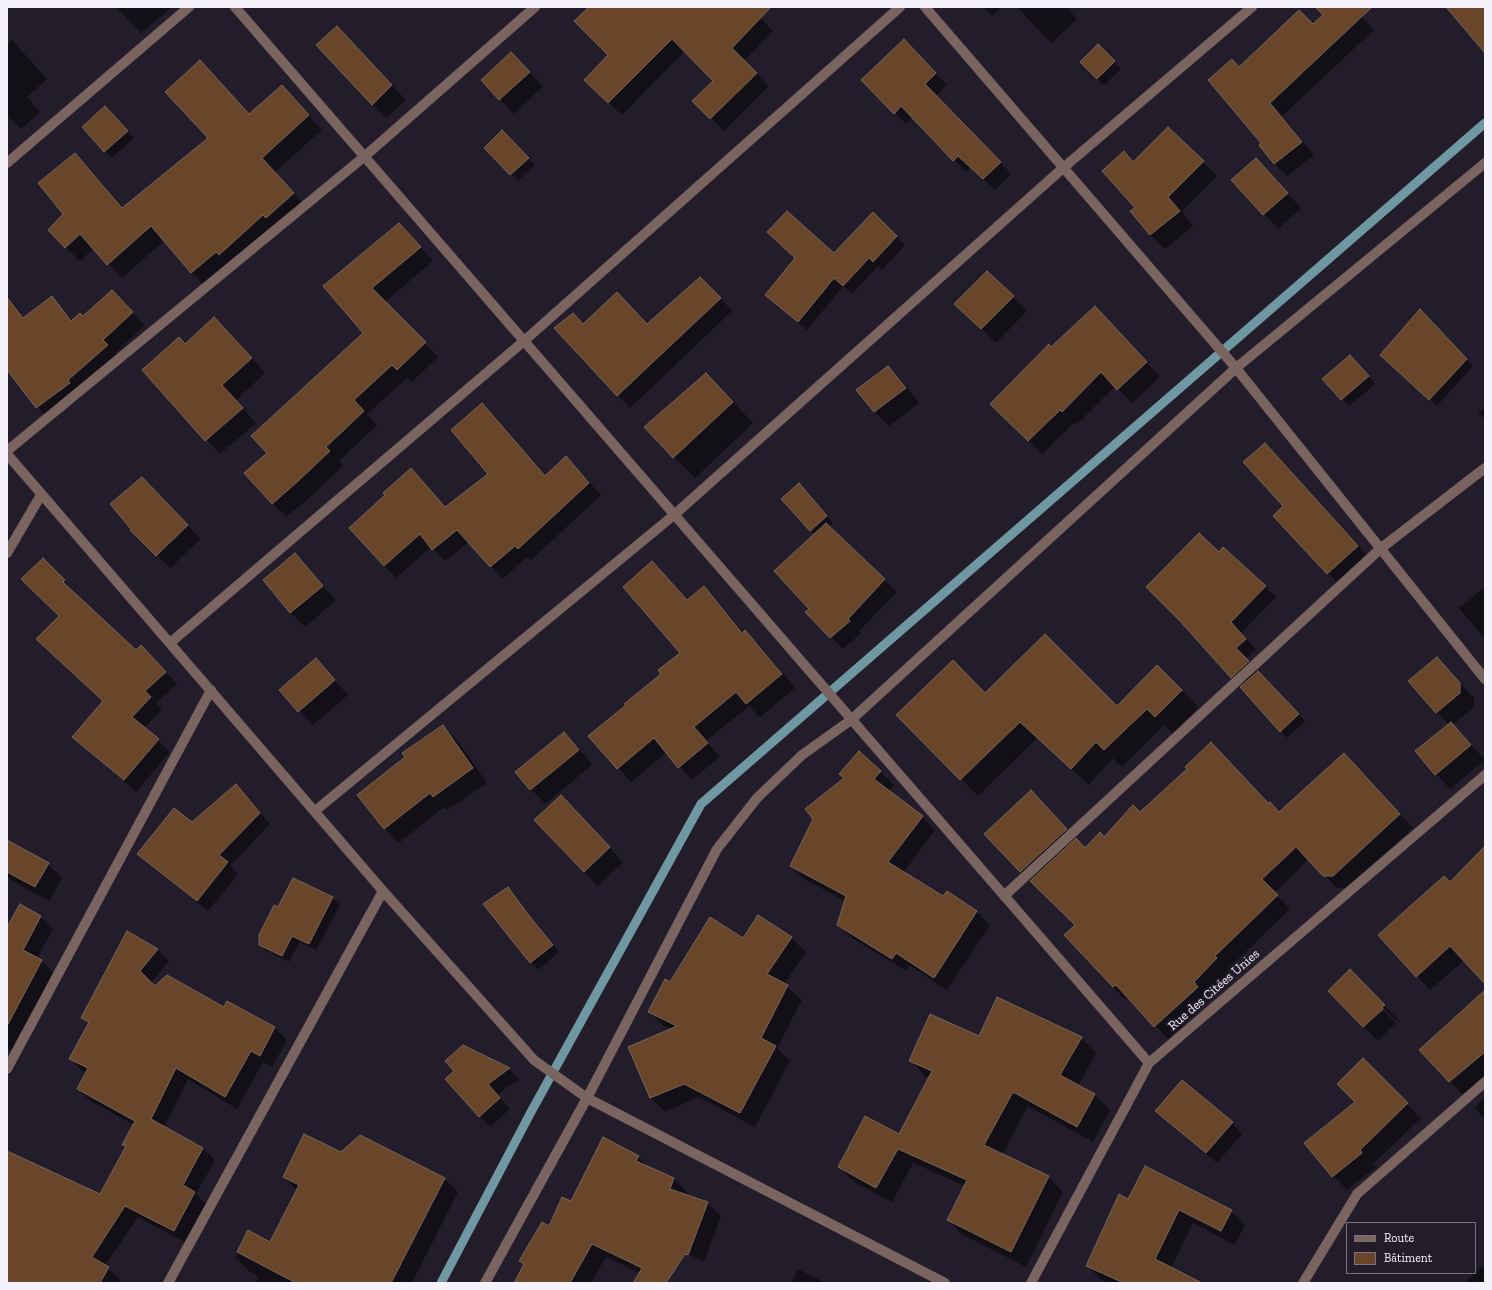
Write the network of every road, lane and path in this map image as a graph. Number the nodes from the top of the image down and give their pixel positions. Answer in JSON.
{"nodes":[{"id":1,"x":189,"y":7,"type":"edge"},
{"id":2,"x":236,"y":7,"type":"edge"},
{"id":3,"x":535,"y":7,"type":"edge"},
{"id":4,"x":900,"y":7,"type":"edge"},
{"id":5,"x":925,"y":7,"type":"edge"},
{"id":6,"x":1252,"y":7,"type":"edge"},
{"id":7,"x":365,"y":156,"type":"junction"},
{"id":8,"x":1485,"y":163,"type":"edge"},
{"id":9,"x":7,"y":164,"type":"edge"},
{"id":10,"x":1063,"y":168,"type":"junction"},
{"id":11,"x":524,"y":341,"type":"junction"},
{"id":12,"x":1236,"y":368,"type":"junction"},
{"id":13,"x":7,"y":451,"type":"edge"},
{"id":14,"x":7,"y":454,"type":"edge"},
{"id":15,"x":1485,"y":468,"type":"edge"},
{"id":16,"x":41,"y":495,"type":"junction"},
{"id":17,"x":674,"y":515,"type":"junction"},
{"id":18,"x":1380,"y":549,"type":"junction"},
{"id":19,"x":7,"y":553,"type":"edge"},
{"id":20,"x":170,"y":643,"type":"junction"},
{"id":21,"x":1485,"y":679,"type":"edge"},
{"id":22,"x":211,"y":690,"type":"junction"},
{"id":23,"x":851,"y":720,"type":"junction"},
{"id":24,"x":1485,"y":775,"type":"edge"},
{"id":25,"x":315,"y":811,"type":"junction"},
{"id":26,"x":383,"y":891,"type":"junction"},
{"id":27,"x":1004,"y":896,"type":"junction"},
{"id":28,"x":1149,"y":1064,"type":"junction"},
{"id":29,"x":7,"y":1070,"type":"edge"},
{"id":30,"x":1485,"y":1082,"type":"edge"},
{"id":31,"x":587,"y":1098,"type":"junction"},
{"id":32,"x":168,"y":1283,"type":"edge"},
{"id":33,"x":485,"y":1283,"type":"edge"},
{"id":34,"x":945,"y":1283,"type":"edge"},
{"id":35,"x":1031,"y":1283,"type":"edge"},
{"id":36,"x":1303,"y":1283,"type":"edge"}],
"edges":[{"from":1,"to":9,"type":"street"},
{"from":2,"to":7,"type":"street"},
{"from":3,"to":7,"type":"street"},
{"from":4,"to":11,"type":"street"},
{"from":5,"to":10,"type":"street"},
{"from":6,"to":10,"type":"street"},
{"from":7,"to":11,"type":"street"},
{"from":7,"to":13,"type":"street"},
{"from":8,"to":12,"type":"street"},
{"from":10,"to":12,"type":"street"},
{"from":10,"to":17,"type":"street"},
{"from":11,"to":17,"type":"street"},
{"from":11,"to":20,"type":"street"},
{"from":12,"to":18,"type":"street"},
{"from":12,"to":23,"type":"street"},
{"from":14,"to":16,"type":"street"},
{"from":15,"to":18,"type":"street"},
{"from":16,"to":19,"type":"street"},
{"from":16,"to":20,"type":"street"},
{"from":17,"to":23,"type":"street"},
{"from":17,"to":25,"type":"street"},
{"from":18,"to":21,"type":"street"},
{"from":18,"to":27,"type":"street"},
{"from":20,"to":22,"type":"street"},
{"from":22,"to":25,"type":"street"},
{"from":22,"to":29,"type":"street"},
{"from":23,"to":27,"type":"street"},
{"from":23,"to":31,"type":"street"},
{"from":24,"to":28,"type":"street","name":"Rue des Citées Unies"},
{"from":25,"to":26,"type":"street"},
{"from":26,"to":31,"type":"street"},
{"from":26,"to":32,"type":"street"},
{"from":27,"to":28,"type":"street"},
{"from":28,"to":35,"type":"street","name":"Rue des Citées Unies"},
{"from":30,"to":36,"type":"street"},
{"from":31,"to":33,"type":"street"},
{"from":31,"to":34,"type":"street"}]}
